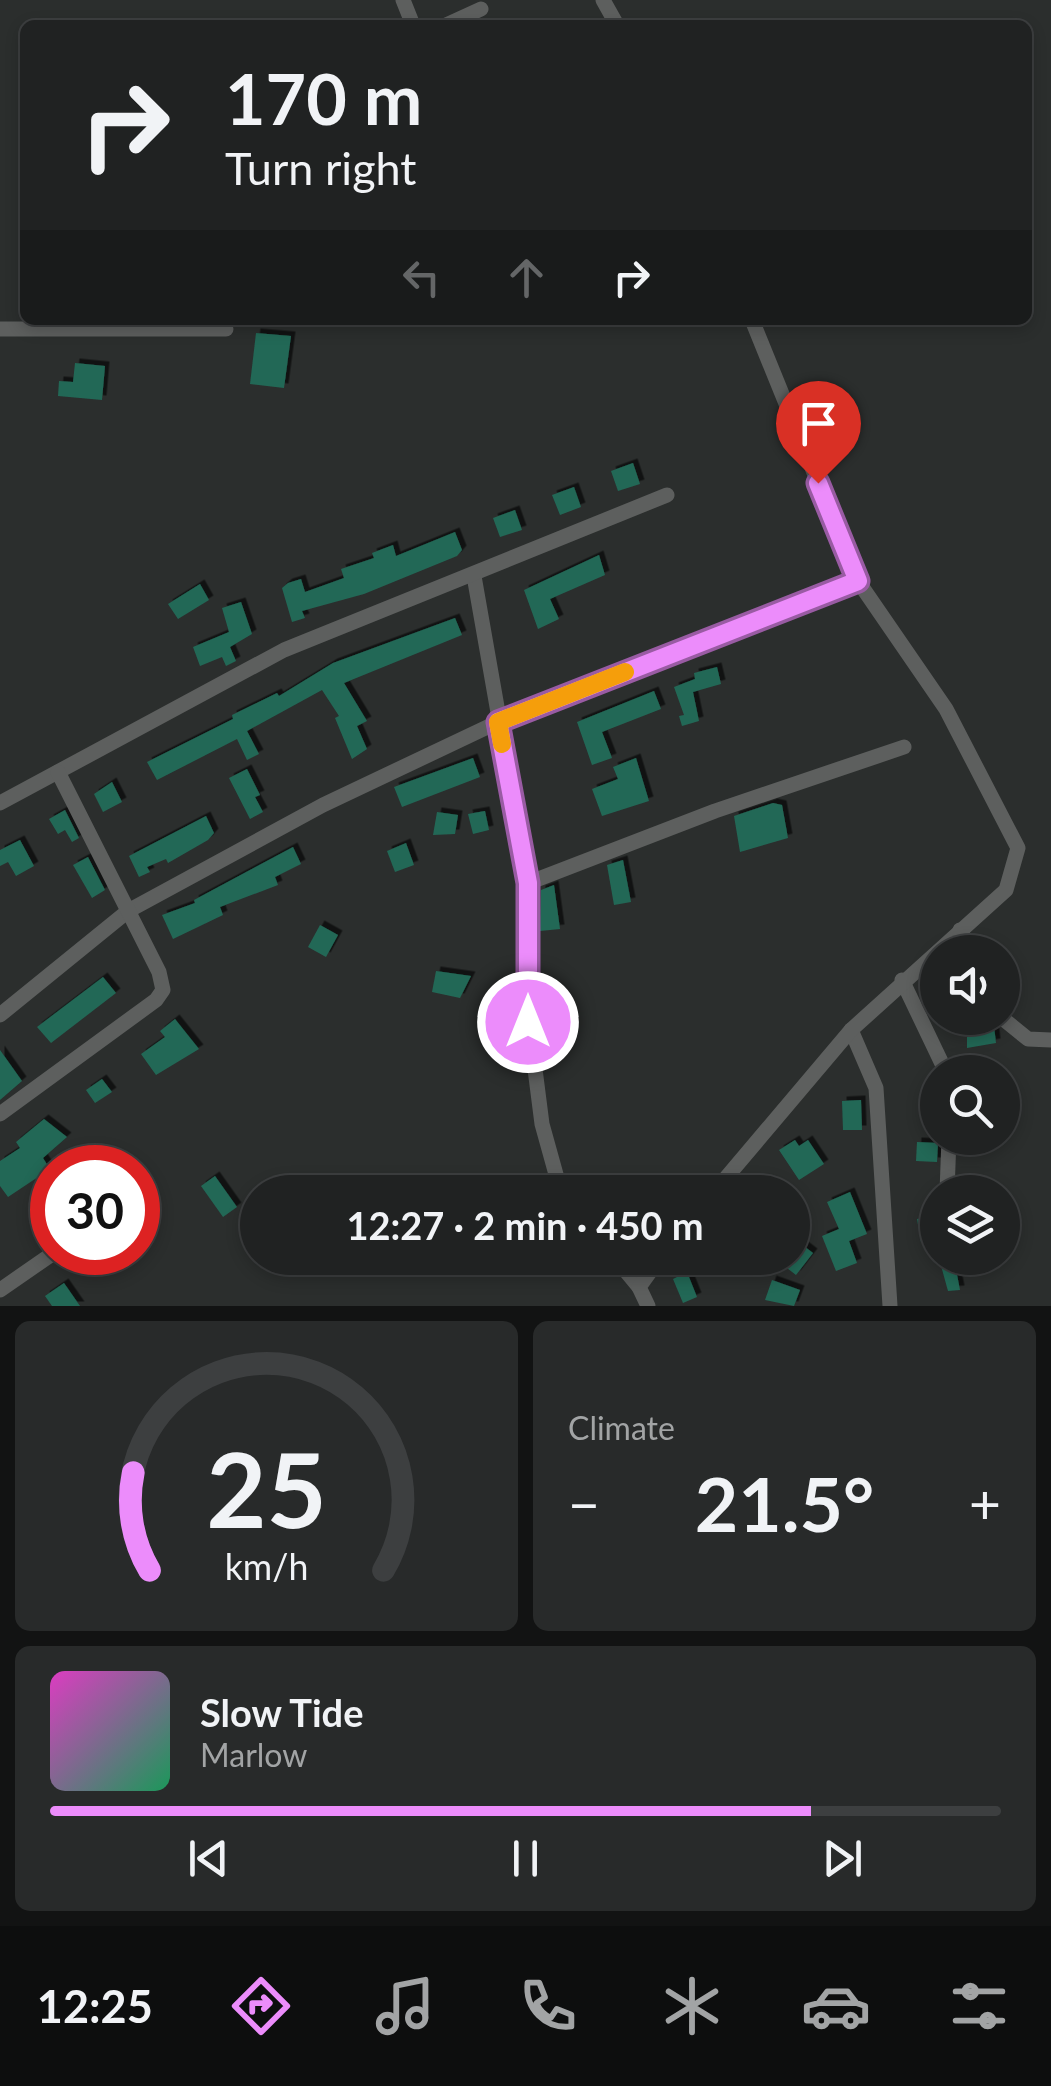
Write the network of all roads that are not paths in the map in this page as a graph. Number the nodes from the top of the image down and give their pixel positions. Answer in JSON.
{"nodes":[{"id":1,"x":481,"y":9,"type":"dead end"},
{"id":2,"x":457,"y":20,"type":"edge"},
{"id":3,"x":754,"y":325,"type":"edge"},
{"id":4,"x":0,"y":329,"type":"edge"},
{"id":5,"x":226,"y":329,"type":"dead end"},
{"id":6,"x":667,"y":495,"type":"dead end"},
{"id":7,"x":474,"y":576,"type":"junction"},
{"id":8,"x":858,"y":581,"type":"junction"},
{"id":9,"x":498,"y":722,"type":"junction"},
{"id":10,"x":904,"y":747,"type":"dead end"},
{"id":11,"x":58,"y":772,"type":"junction"},
{"id":12,"x":0,"y":803,"type":"edge"},
{"id":13,"x":528,"y":883,"type":"junction"},
{"id":14,"x":128,"y":912,"type":"junction"},
{"id":15,"x":960,"y":930,"type":"junction"},
{"id":16,"x":962,"y":935,"type":"edge"},
{"id":17,"x":902,"y":980,"type":"junction"},
{"id":18,"x":0,"y":1016,"type":"edge"},
{"id":19,"x":851,"y":1030,"type":"junction"},
{"id":20,"x":1020,"y":1033,"type":"edge"},
{"id":21,"x":1051,"y":1040,"type":"edge"},
{"id":22,"x":938,"y":1055,"type":"edge"},
{"id":23,"x":0,"y":1114,"type":"edge"},
{"id":24,"x":556,"y":1175,"type":"edge"},
{"id":25,"x":728,"y":1175,"type":"edge"},
{"id":26,"x":30,"y":1269,"type":"edge"},
{"id":27,"x":629,"y":1275,"type":"edge"},
{"id":28,"x":648,"y":1275,"type":"edge"},
{"id":29,"x":639,"y":1287,"type":"junction"},
{"id":30,"x":0,"y":1290,"type":"edge"},
{"id":31,"x":648,"y":1306,"type":"edge"},
{"id":32,"x":890,"y":1306,"type":"edge"}],
"edges":[{"from":1,"to":2,"type":"street"},
{"from":3,"to":8,"type":"street"},
{"from":4,"to":5,"type":"street"},
{"from":6,"to":7,"type":"street"},
{"from":7,"to":9,"type":"street"},
{"from":7,"to":11,"type":"street"},
{"from":8,"to":9,"type":"street"},
{"from":8,"to":15,"type":"street"},
{"from":9,"to":13,"type":"street"},
{"from":9,"to":14,"type":"street"},
{"from":10,"to":13,"type":"street"},
{"from":11,"to":12,"type":"street"},
{"from":11,"to":14,"type":"street"},
{"from":13,"to":24,"type":"street"},
{"from":14,"to":18,"type":"street"},
{"from":14,"to":23,"type":"street"},
{"from":15,"to":16,"type":"street"},
{"from":15,"to":17,"type":"street"},
{"from":17,"to":19,"type":"street"},
{"from":17,"to":22,"type":"street"},
{"from":19,"to":25,"type":"street"},
{"from":19,"to":32,"type":"street"},
{"from":20,"to":21,"type":"street"},
{"from":26,"to":30,"type":"street"},
{"from":27,"to":29,"type":"street"},
{"from":28,"to":29,"type":"street"},
{"from":29,"to":31,"type":"street"}]}
